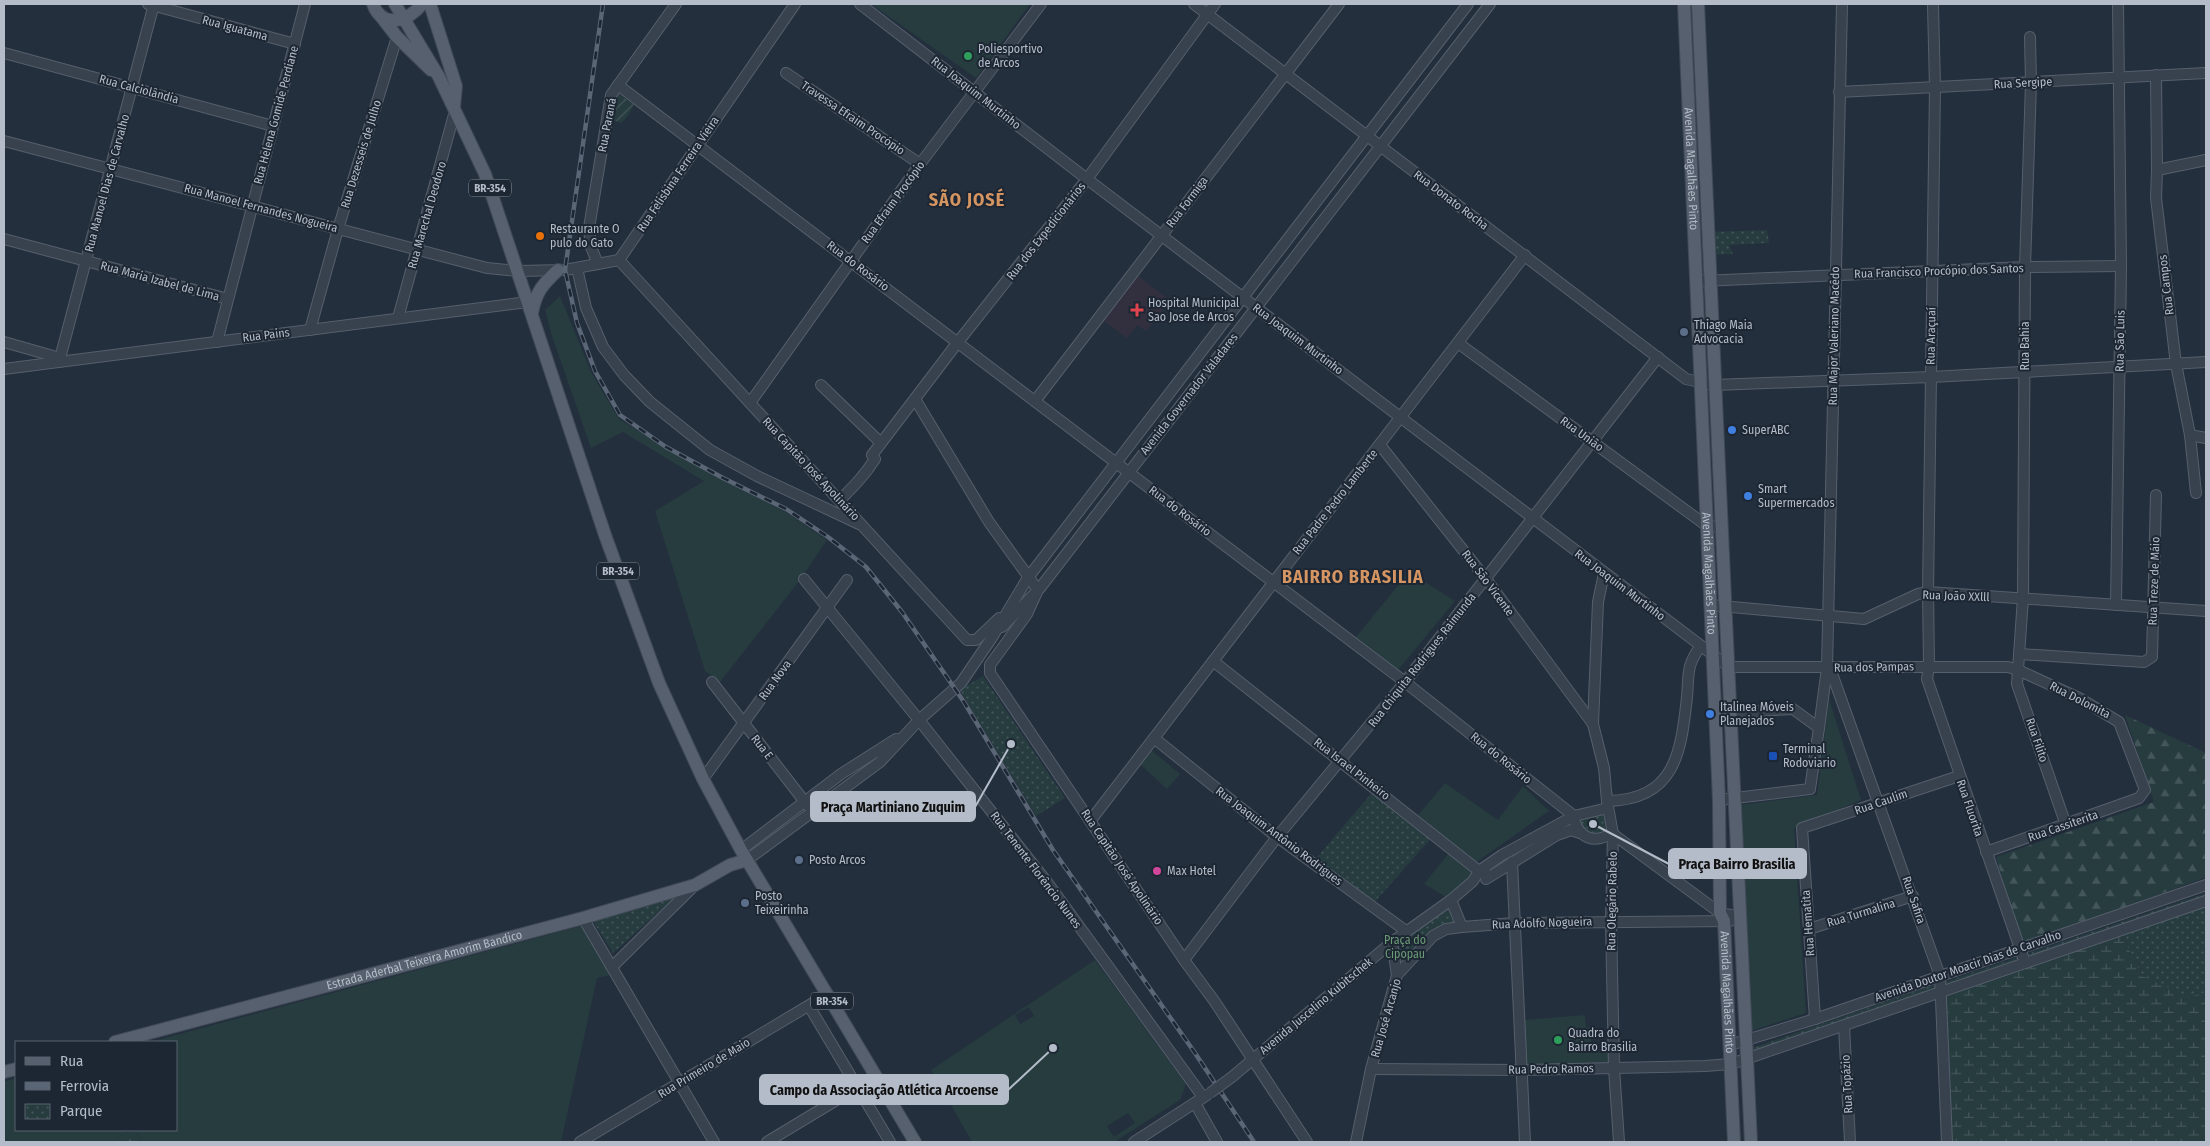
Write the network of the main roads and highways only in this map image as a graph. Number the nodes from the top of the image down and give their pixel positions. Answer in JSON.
{"nodes":[{"id":1,"x":373,"y":4,"type":"edge"},
{"id":2,"x":395,"y":4,"type":"edge"},
{"id":3,"x":422,"y":4,"type":"edge"},
{"id":4,"x":430,"y":4,"type":"edge"},
{"id":5,"x":1684,"y":4,"type":"edge"},
{"id":6,"x":1698,"y":4,"type":"edge"},
{"id":7,"x":380,"y":15,"type":"junction"},
{"id":8,"x":405,"y":19,"type":"junction"},
{"id":9,"x":1700,"y":43,"type":"junction"},
{"id":10,"x":1686,"y":44,"type":"junction"},
{"id":11,"x":439,"y":77,"type":"junction"},
{"id":12,"x":455,"y":109,"type":"junction"},
{"id":13,"x":558,"y":270,"type":"road end"},
{"id":14,"x":1703,"y":281,"type":"junction"},
{"id":15,"x":530,"y":307,"type":"junction"},
{"id":16,"x":1707,"y":383,"type":"junction"},
{"id":17,"x":1728,"y":641,"type":"junction"},
{"id":18,"x":1706,"y":644,"type":"junction"},
{"id":19,"x":744,"y":855,"type":"junction"},
{"id":20,"x":118,"y":1041,"type":"edge"},
{"id":21,"x":914,"y":1142,"type":"edge"},
{"id":22,"x":1734,"y":1142,"type":"edge"},
{"id":23,"x":1751,"y":1142,"type":"edge"}],
"edges":[{"from":1,"to":7,"type":"main road"},
{"from":2,"to":8,"type":"main road","number":"BR-354"},
{"from":3,"to":8,"type":"main road"},
{"from":4,"to":12,"type":"main road"},
{"from":5,"to":10,"type":"main road","name":"Avenida Magalhães Pinto"},
{"from":6,"to":9,"type":"main road","name":"Avenida Magalhães Pinto"},
{"from":7,"to":8,"type":"main road"},
{"from":7,"to":11,"type":"main road"},
{"from":8,"to":11,"type":"main road","number":"BR-354"},
{"from":9,"to":10,"type":"main road"},
{"from":9,"to":14,"type":"main road","name":"Avenida Magalhães Pinto"},
{"from":10,"to":14,"type":"main road","name":"Avenida Magalhães Pinto"},
{"from":11,"to":12,"type":"main road","number":"BR-354"},
{"from":12,"to":15,"type":"main road","number":"BR-354"},
{"from":13,"to":15,"type":"main road"},
{"from":14,"to":16,"type":"main road","name":"Avenida Magalhães Pinto"},
{"from":15,"to":19,"type":"main road","number":"BR-354"},
{"from":16,"to":17,"type":"main road","name":"Avenida Magalhães Pinto"},
{"from":16,"to":18,"type":"main road","name":"Avenida Magalhães Pinto"},
{"from":17,"to":18,"type":"main road"},
{"from":17,"to":23,"type":"main road","name":"Avenida Magalhães Pinto"},
{"from":18,"to":22,"type":"main road","name":"Avenida Magalhães Pinto"},
{"from":19,"to":20,"type":"main road","name":"Estrada Aderbal Teixeira Amorim Bandico"},
{"from":19,"to":21,"type":"main road","number":"BR-354"}]}
